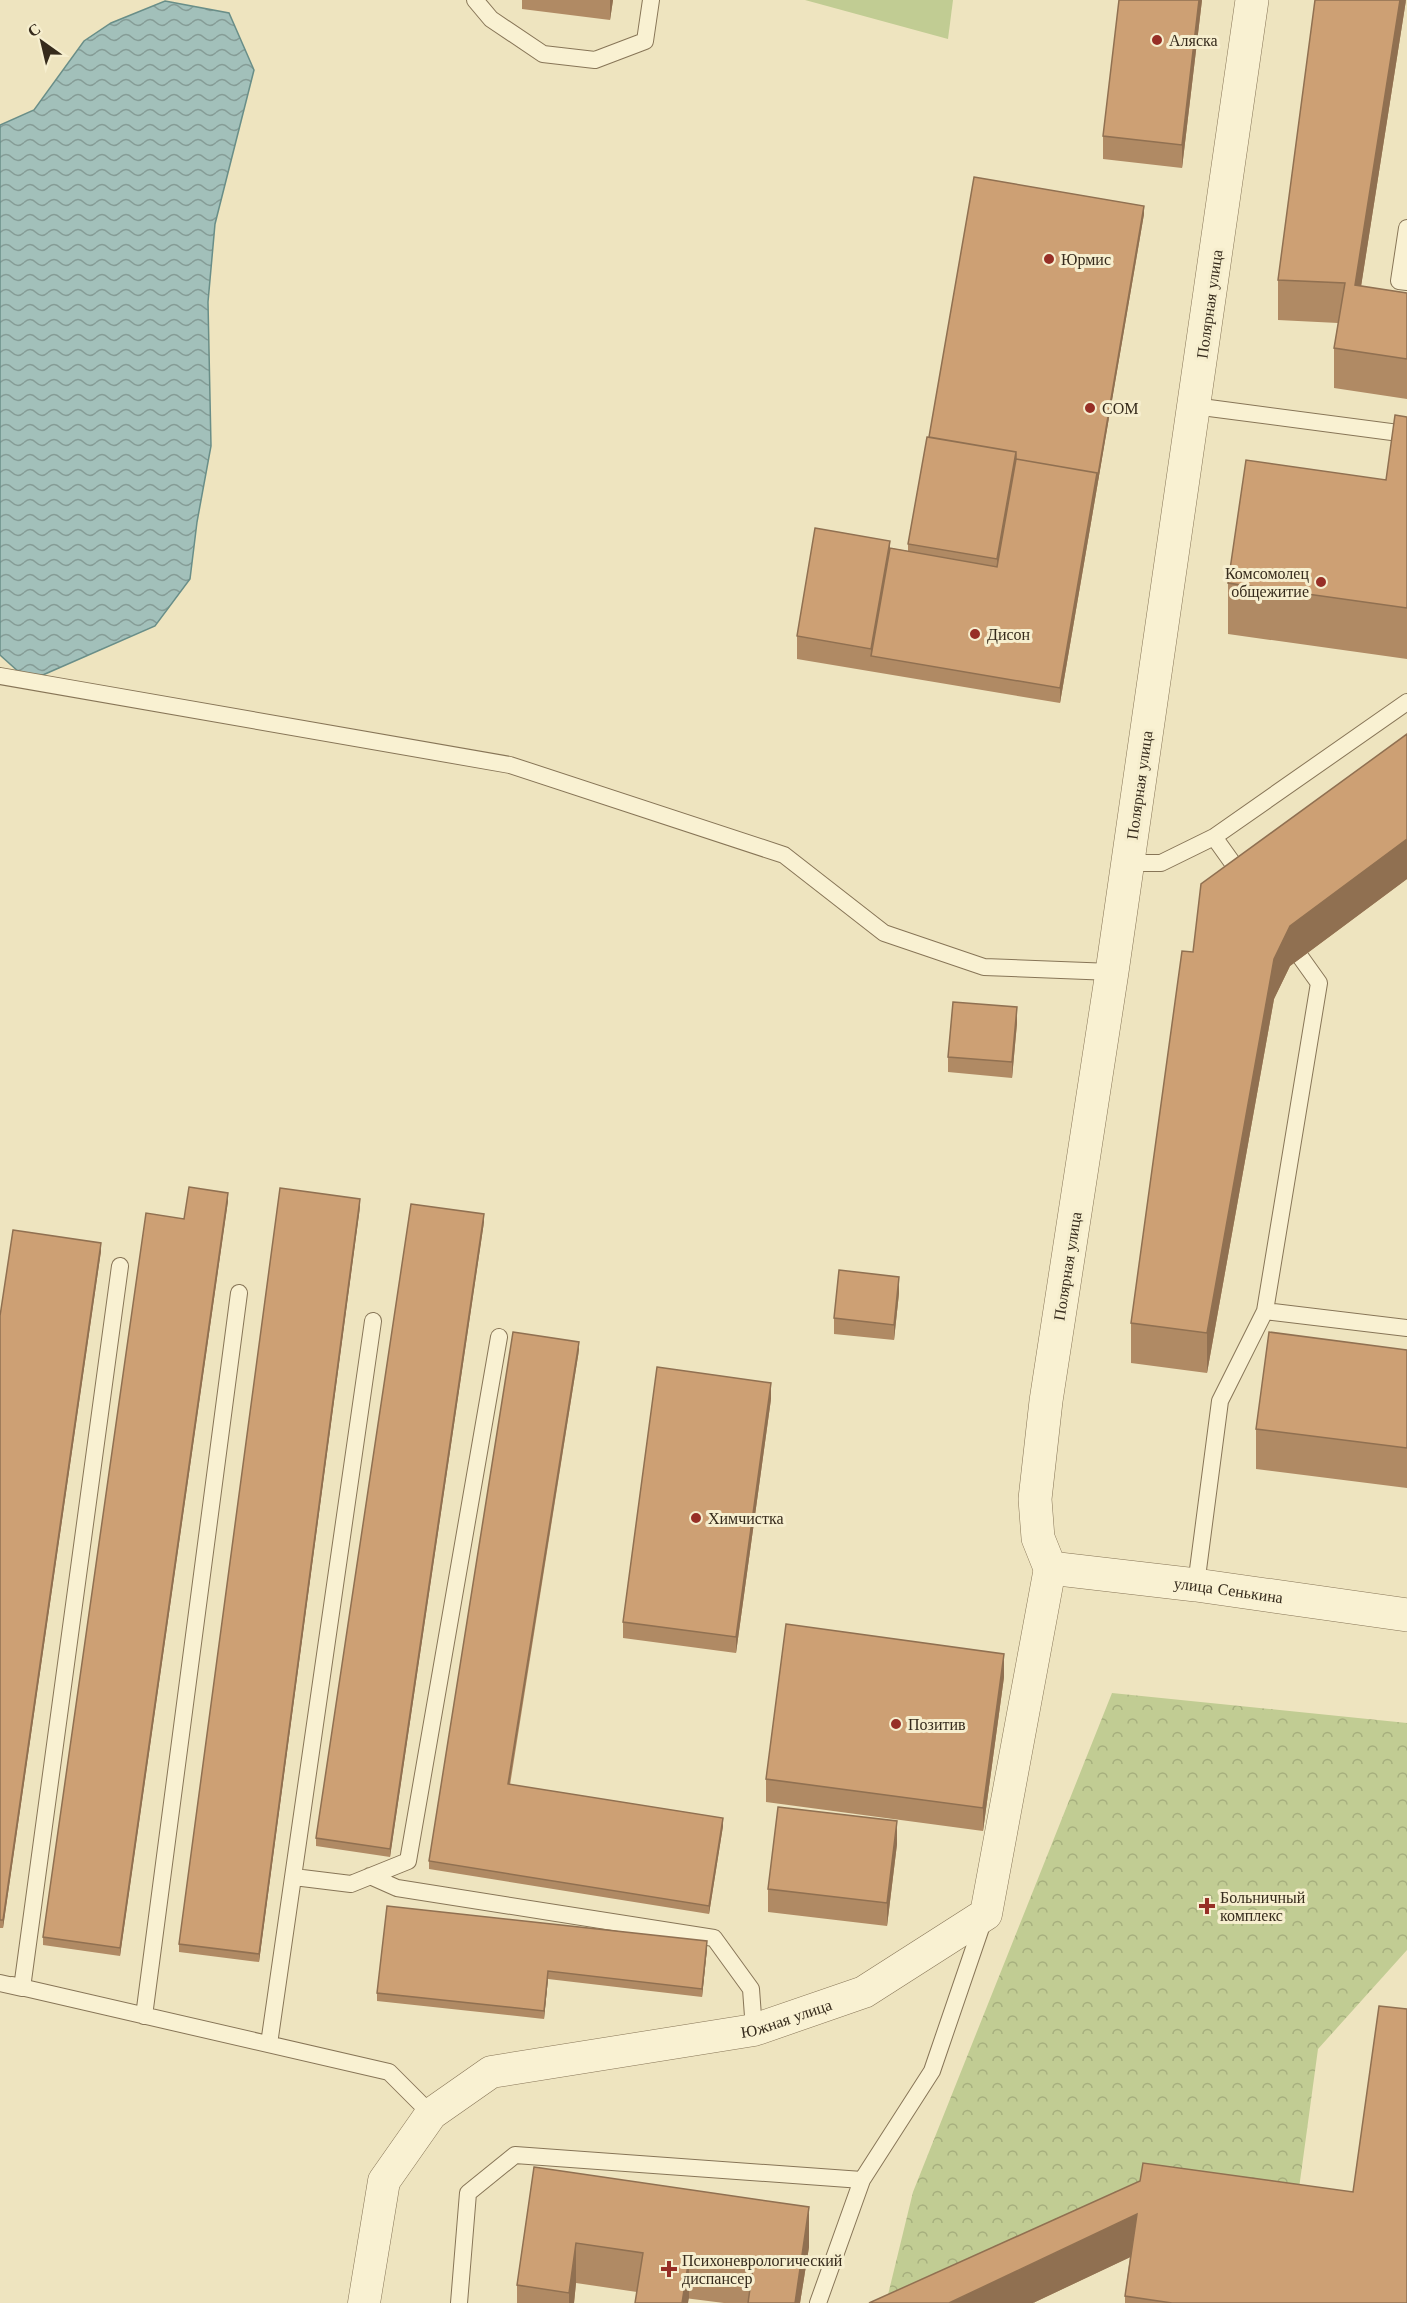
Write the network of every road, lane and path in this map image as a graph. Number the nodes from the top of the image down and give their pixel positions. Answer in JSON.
{"nodes":[{"id":1,"x":475,"y":0,"type":"edge"},
{"id":2,"x":651,"y":0,"type":"edge"},
{"id":3,"x":1252,"y":0,"type":"edge"},
{"id":4,"x":1407,"y":228,"type":"edge"},
{"id":5,"x":1407,"y":282,"type":"edge"},
{"id":6,"x":1194,"y":406,"type":"junction"},
{"id":7,"x":1407,"y":434,"type":"edge"},
{"id":8,"x":0,"y":676,"type":"edge"},
{"id":9,"x":1407,"y":702,"type":"edge"},
{"id":10,"x":1214,"y":837,"type":"junction"},
{"id":11,"x":1127,"y":863,"type":"junction"},
{"id":12,"x":1256,"y":896,"type":"edge"},
{"id":13,"x":1277,"y":925,"type":"edge"},
{"id":14,"x":1112,"y":972,"type":"junction"},
{"id":15,"x":120,"y":1266,"type":"dead end"},
{"id":16,"x":239,"y":1293,"type":"dead end"},
{"id":17,"x":1265,"y":1311,"type":"junction"},
{"id":18,"x":373,"y":1321,"type":"dead end"},
{"id":19,"x":1407,"y":1328,"type":"edge"},
{"id":20,"x":499,"y":1337,"type":"dead end"},
{"id":21,"x":1050,"y":1568,"type":"junction"},
{"id":22,"x":1196,"y":1585,"type":"junction"},
{"id":23,"x":1407,"y":1615,"type":"edge"},
{"id":24,"x":370,"y":1876,"type":"junction"},
{"id":25,"x":294,"y":1877,"type":"junction"},
{"id":26,"x":986,"y":1914,"type":"junction"},
{"id":27,"x":0,"y":1983,"type":"edge"},
{"id":28,"x":22,"y":1988,"type":"junction"},
{"id":29,"x":144,"y":2016,"type":"junction"},
{"id":30,"x":754,"y":2030,"type":"junction"},
{"id":31,"x":269,"y":2044,"type":"junction"},
{"id":32,"x":431,"y":2114,"type":"junction"},
{"id":33,"x":862,"y":2180,"type":"junction"},
{"id":34,"x":364,"y":2303,"type":"edge"},
{"id":35,"x":459,"y":2303,"type":"edge"},
{"id":36,"x":818,"y":2303,"type":"edge"}],
"edges":[{"from":1,"to":2,"type":"lane"},
{"from":3,"to":6,"type":"street","name":"Полярная улица"},
{"from":4,"to":5,"type":"lane"},
{"from":6,"to":7,"type":"lane"},
{"from":6,"to":11,"type":"street","name":"Полярная улица"},
{"from":8,"to":14,"type":"lane"},
{"from":9,"to":10,"type":"lane"},
{"from":10,"to":11,"type":"lane"},
{"from":10,"to":12,"type":"lane"},
{"from":11,"to":14,"type":"street","name":"Полярная улица"},
{"from":13,"to":17,"type":"lane"},
{"from":14,"to":21,"type":"street","name":"Полярная улица"},
{"from":15,"to":28,"type":"lane"},
{"from":16,"to":29,"type":"lane"},
{"from":17,"to":19,"type":"lane"},
{"from":17,"to":22,"type":"lane"},
{"from":18,"to":25,"type":"lane"},
{"from":20,"to":24,"type":"lane"},
{"from":21,"to":22,"type":"street","name":"улица Сенькина"},
{"from":21,"to":26,"type":"street"},
{"from":22,"to":23,"type":"street","name":"улица Сенькина"},
{"from":24,"to":25,"type":"lane"},
{"from":24,"to":30,"type":"lane"},
{"from":25,"to":31,"type":"lane"},
{"from":26,"to":30,"type":"street","name":"Южная улица"},
{"from":26,"to":33,"type":"lane"},
{"from":27,"to":28,"type":"lane"},
{"from":28,"to":29,"type":"lane"},
{"from":29,"to":31,"type":"lane"},
{"from":30,"to":32,"type":"street","name":"Южная улица"},
{"from":31,"to":32,"type":"lane"},
{"from":32,"to":34,"type":"street","name":"Южная улица"},
{"from":33,"to":35,"type":"lane"},
{"from":33,"to":36,"type":"lane"}]}
